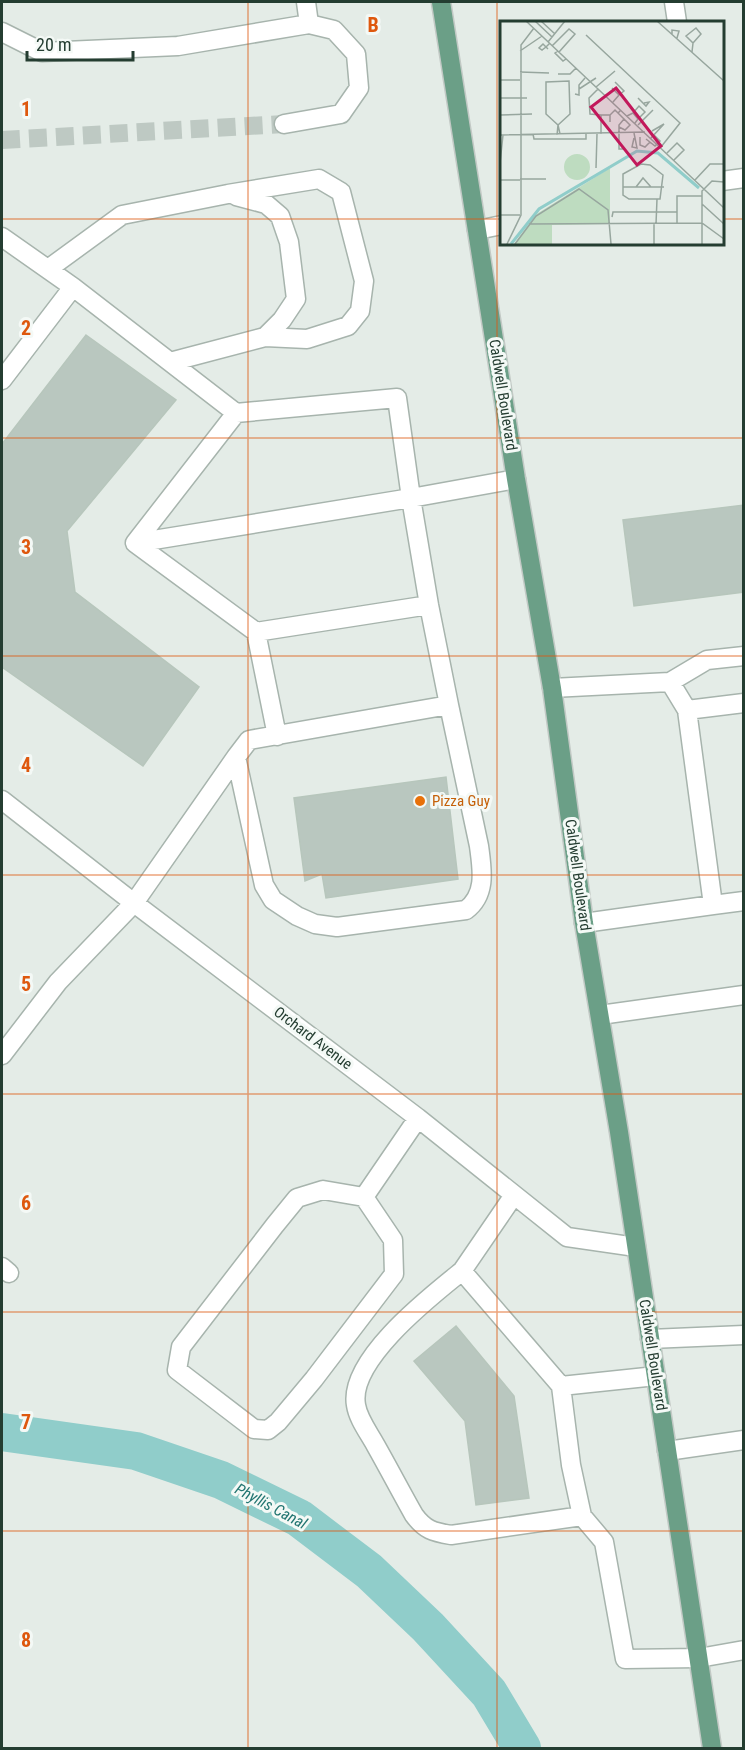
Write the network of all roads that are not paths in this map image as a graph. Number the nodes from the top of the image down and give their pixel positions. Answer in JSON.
{"nodes":[{"id":1,"x":306,"y":2,"type":"edge"},
{"id":2,"x":441,"y":2,"type":"edge"},
{"id":3,"x":674,"y":2,"type":"edge"},
{"id":4,"x":677,"y":21,"type":"edge"},
{"id":5,"x":309,"y":24,"type":"junction"},
{"id":6,"x":2,"y":32,"type":"edge"},
{"id":7,"x":284,"y":124,"type":"tunnel mouth"},
{"id":8,"x":744,"y":178,"type":"edge"},
{"id":9,"x":724,"y":181,"type":"edge"},
{"id":10,"x":228,"y":194,"type":"junction"},
{"id":11,"x":500,"y":225,"type":"edge"},
{"id":12,"x":477,"y":230,"type":"junction"},
{"id":13,"x":2,"y":237,"type":"edge"},
{"id":14,"x":48,"y":269,"type":"junction"},
{"id":15,"x":73,"y":287,"type":"junction"},
{"id":16,"x":265,"y":337,"type":"junction"},
{"id":17,"x":170,"y":362,"type":"junction"},
{"id":18,"x":2,"y":380,"type":"edge"},
{"id":19,"x":236,"y":413,"type":"junction"},
{"id":20,"x":516,"y":479,"type":"junction"},
{"id":21,"x":411,"y":498,"type":"junction"},
{"id":22,"x":135,"y":543,"type":"junction"},
{"id":23,"x":429,"y":605,"type":"junction"},
{"id":24,"x":256,"y":632,"type":"junction"},
{"id":25,"x":744,"y":656,"type":"edge"},
{"id":26,"x":670,"y":682,"type":"junction"},
{"id":27,"x":552,"y":688,"type":"junction"},
{"id":28,"x":744,"y":703,"type":"edge"},
{"id":29,"x":449,"y":705,"type":"junction"},
{"id":30,"x":687,"y":710,"type":"junction"},
{"id":31,"x":277,"y":736,"type":"junction"},
{"id":32,"x":236,"y":757,"type":"junction"},
{"id":33,"x":2,"y":800,"type":"edge"},
{"id":34,"x":744,"y":901,"type":"edge"},
{"id":35,"x":134,"y":903,"type":"junction"},
{"id":36,"x":713,"y":905,"type":"junction"},
{"id":37,"x":584,"y":923,"type":"junction"},
{"id":38,"x":744,"y":995,"type":"edge"},
{"id":39,"x":600,"y":1015,"type":"junction"},
{"id":40,"x":2,"y":1055,"type":"edge"},
{"id":41,"x":418,"y":1118,"type":"junction"},
{"id":42,"x":514,"y":1195,"type":"junction"},
{"id":43,"x":364,"y":1197,"type":"junction"},
{"id":44,"x":636,"y":1247,"type":"junction"},
{"id":45,"x":462,"y":1271,"type":"junction"},
{"id":46,"x":744,"y":1335,"type":"edge"},
{"id":47,"x":650,"y":1339,"type":"junction"},
{"id":48,"x":656,"y":1376,"type":"junction"},
{"id":49,"x":561,"y":1386,"type":"junction"},
{"id":50,"x":744,"y":1440,"type":"edge"},
{"id":51,"x":667,"y":1451,"type":"junction"},
{"id":52,"x":582,"y":1516,"type":"junction"},
{"id":53,"x":744,"y":1650,"type":"edge"},
{"id":54,"x":699,"y":1658,"type":"junction"},
{"id":55,"x":712,"y":1749,"type":"edge"}],
"edges":[{"from":1,"to":5,"type":"street"},
{"from":2,"to":12,"type":"main road","name":"Caldwell Boulevard"},
{"from":3,"to":4,"type":"street"},
{"from":5,"to":6,"type":"street"},
{"from":5,"to":7,"type":"street"},
{"from":8,"to":9,"type":"street"},
{"from":10,"to":14,"type":"street"},
{"from":10,"to":16,"type":"street"},
{"from":10,"to":16,"type":"street"},
{"from":11,"to":12,"type":"street"},
{"from":12,"to":20,"type":"main road","name":"Caldwell Boulevard"},
{"from":13,"to":14,"type":"street"},
{"from":14,"to":15,"type":"street"},
{"from":15,"to":17,"type":"street"},
{"from":15,"to":18,"type":"street"},
{"from":16,"to":17,"type":"street"},
{"from":17,"to":19,"type":"street"},
{"from":19,"to":21,"type":"street"},
{"from":19,"to":22,"type":"street"},
{"from":20,"to":21,"type":"street"},
{"from":20,"to":27,"type":"main road","name":"Caldwell Boulevard"},
{"from":21,"to":22,"type":"street"},
{"from":21,"to":23,"type":"street"},
{"from":22,"to":24,"type":"street"},
{"from":23,"to":24,"type":"street"},
{"from":23,"to":29,"type":"street"},
{"from":24,"to":31,"type":"street"},
{"from":25,"to":26,"type":"street"},
{"from":26,"to":27,"type":"street"},
{"from":26,"to":30,"type":"street"},
{"from":27,"to":37,"type":"main road","name":"Caldwell Boulevard"},
{"from":28,"to":30,"type":"street"},
{"from":29,"to":31,"type":"street"},
{"from":29,"to":32,"type":"street"},
{"from":30,"to":36,"type":"street"},
{"from":31,"to":32,"type":"street"},
{"from":32,"to":35,"type":"street"},
{"from":33,"to":35,"type":"street","name":"Orchard Avenue"},
{"from":34,"to":36,"type":"street"},
{"from":35,"to":40,"type":"street"},
{"from":35,"to":41,"type":"street","name":"Orchard Avenue"},
{"from":36,"to":37,"type":"street"},
{"from":37,"to":39,"type":"main road","name":"Caldwell Boulevard"},
{"from":38,"to":39,"type":"street"},
{"from":39,"to":44,"type":"main road","name":"Caldwell Boulevard"},
{"from":41,"to":42,"type":"street","name":"Orchard Avenue"},
{"from":41,"to":43,"type":"street"},
{"from":42,"to":44,"type":"street","name":"Orchard Avenue"},
{"from":42,"to":45,"type":"street"},
{"from":43,"to":43,"type":"street"},
{"from":44,"to":47,"type":"main road","name":"Caldwell Boulevard"},
{"from":45,"to":49,"type":"street"},
{"from":45,"to":52,"type":"street"},
{"from":46,"to":47,"type":"street"},
{"from":47,"to":48,"type":"main road","name":"Caldwell Boulevard"},
{"from":48,"to":49,"type":"street"},
{"from":48,"to":51,"type":"main road","name":"Caldwell Boulevard"},
{"from":49,"to":52,"type":"street"},
{"from":50,"to":51,"type":"street"},
{"from":51,"to":54,"type":"main road","name":"Caldwell Boulevard"},
{"from":52,"to":54,"type":"street"},
{"from":53,"to":54,"type":"street"},
{"from":54,"to":55,"type":"main road","name":"Caldwell Boulevard"}]}
